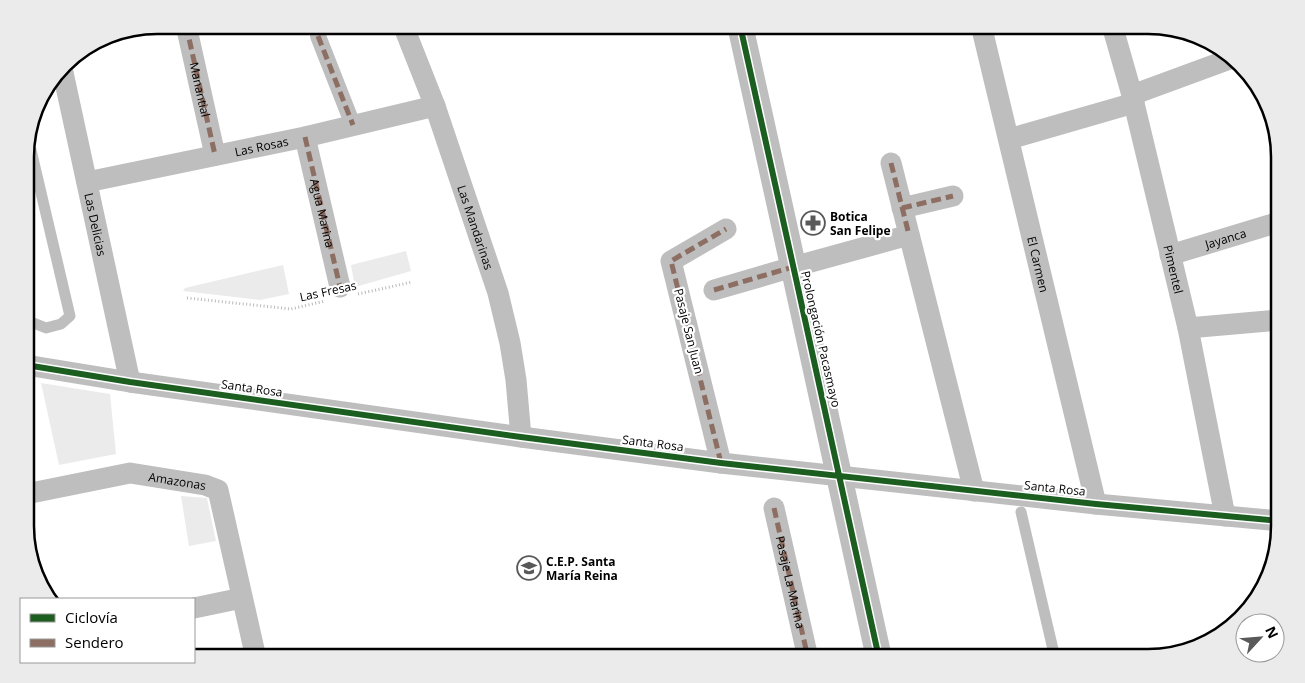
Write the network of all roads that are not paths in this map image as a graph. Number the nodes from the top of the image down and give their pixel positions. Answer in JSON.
{"nodes":[{"id":1,"x":188,"y":34,"type":"edge"},
{"id":2,"x":407,"y":34,"type":"edge"},
{"id":3,"x":742,"y":34,"type":"edge"},
{"id":4,"x":983,"y":34,"type":"edge"},
{"id":5,"x":1115,"y":34,"type":"edge"},
{"id":6,"x":318,"y":36,"type":"dead end"},
{"id":7,"x":1225,"y":61,"type":"edge"},
{"id":8,"x":64,"y":77,"type":"edge"},
{"id":9,"x":1133,"y":99,"type":"junction"},
{"id":10,"x":435,"y":106,"type":"junction"},
{"id":11,"x":353,"y":125,"type":"junction"},
{"id":12,"x":305,"y":137,"type":"junction"},
{"id":13,"x":1008,"y":139,"type":"junction"},
{"id":14,"x":215,"y":155,"type":"junction"},
{"id":15,"x":34,"y":163,"type":"edge"},
{"id":16,"x":891,"y":163,"type":"dead end"},
{"id":17,"x":86,"y":182,"type":"junction"},
{"id":18,"x":954,"y":196,"type":"dead end"},
{"id":19,"x":902,"y":208,"type":"junction"},
{"id":20,"x":1271,"y":224,"type":"edge"},
{"id":21,"x":726,"y":229,"type":"dead end"},
{"id":22,"x":909,"y":235,"type":"junction"},
{"id":23,"x":1170,"y":255,"type":"junction"},
{"id":24,"x":793,"y":266,"type":"junction"},
{"id":25,"x":714,"y":290,"type":"dead end"},
{"id":26,"x":341,"y":294,"type":"road end"},
{"id":27,"x":1271,"y":321,"type":"edge"},
{"id":28,"x":34,"y":323,"type":"edge"},
{"id":29,"x":1188,"y":328,"type":"junction"},
{"id":30,"x":34,"y":366,"type":"edge"},
{"id":31,"x":130,"y":382,"type":"junction"},
{"id":32,"x":521,"y":437,"type":"junction"},
{"id":33,"x":721,"y":463,"type":"junction"},
{"id":34,"x":841,"y":477,"type":"junction"},
{"id":35,"x":974,"y":491,"type":"junction"},
{"id":36,"x":34,"y":492,"type":"edge"},
{"id":37,"x":1096,"y":504,"type":"junction"},
{"id":38,"x":774,"y":508,"type":"dead end"},
{"id":39,"x":1021,"y":512,"type":"dead end"},
{"id":40,"x":1225,"y":516,"type":"junction"},
{"id":41,"x":1271,"y":520,"type":"edge"},
{"id":42,"x":242,"y":598,"type":"junction"},
{"id":43,"x":195,"y":608,"type":"edge"},
{"id":44,"x":254,"y":649,"type":"edge"},
{"id":45,"x":806,"y":649,"type":"edge"},
{"id":46,"x":877,"y":649,"type":"edge"},
{"id":47,"x":1053,"y":649,"type":"edge"}],
"edges":[{"from":1,"to":14,"type":"street","name":"Manantial"},
{"from":2,"to":10,"type":"street","name":"Las Mandarinas"},
{"from":3,"to":24,"type":"street","name":"Prolongación Pacasmayo"},
{"from":4,"to":13,"type":"street","name":"El Carmen"},
{"from":5,"to":9,"type":"street","name":"Pimentel"},
{"from":6,"to":11,"type":"street"},
{"from":7,"to":9,"type":"street"},
{"from":8,"to":17,"type":"street","name":"Las Delicias"},
{"from":9,"to":13,"type":"street"},
{"from":9,"to":23,"type":"street","name":"Pimentel"},
{"from":10,"to":11,"type":"street","name":"Las Rosas"},
{"from":10,"to":32,"type":"street","name":"Las Mandarinas"},
{"from":11,"to":12,"type":"street","name":"Las Rosas"},
{"from":12,"to":14,"type":"street","name":"Las Rosas"},
{"from":12,"to":26,"type":"street","name":"Agua Marina"},
{"from":13,"to":37,"type":"street","name":"El Carmen"},
{"from":14,"to":17,"type":"street","name":"Las Rosas"},
{"from":15,"to":28,"type":"lane"},
{"from":16,"to":19,"type":"street"},
{"from":17,"to":31,"type":"street","name":"Las Delicias"},
{"from":18,"to":19,"type":"street"},
{"from":19,"to":22,"type":"street"},
{"from":20,"to":23,"type":"street","name":"Jayanca"},
{"from":21,"to":33,"type":"street","name":"Pasaje San Juan"},
{"from":22,"to":24,"type":"street"},
{"from":22,"to":35,"type":"street"},
{"from":23,"to":29,"type":"street","name":"Pimentel"},
{"from":24,"to":25,"type":"street"},
{"from":24,"to":34,"type":"street","name":"Prolongación Pacasmayo"},
{"from":27,"to":29,"type":"street"},
{"from":29,"to":40,"type":"street","name":"Pimentel"},
{"from":30,"to":31,"type":"street","name":"Santa Rosa"},
{"from":31,"to":32,"type":"street","name":"Santa Rosa"},
{"from":32,"to":33,"type":"street","name":"Santa Rosa"},
{"from":33,"to":34,"type":"street","name":"Santa Rosa"},
{"from":34,"to":35,"type":"street","name":"Santa Rosa"},
{"from":34,"to":46,"type":"street","name":"Prolongación Pacasmayo"},
{"from":35,"to":37,"type":"street","name":"Santa Rosa"},
{"from":36,"to":42,"type":"street","name":"Amazonas"},
{"from":37,"to":40,"type":"street","name":"Santa Rosa"},
{"from":38,"to":45,"type":"street","name":"Pasaje La Marina"},
{"from":39,"to":47,"type":"lane"},
{"from":40,"to":41,"type":"street","name":"Santa Rosa"},
{"from":42,"to":43,"type":"street"},
{"from":42,"to":44,"type":"street","name":"Amazonas"}]}
